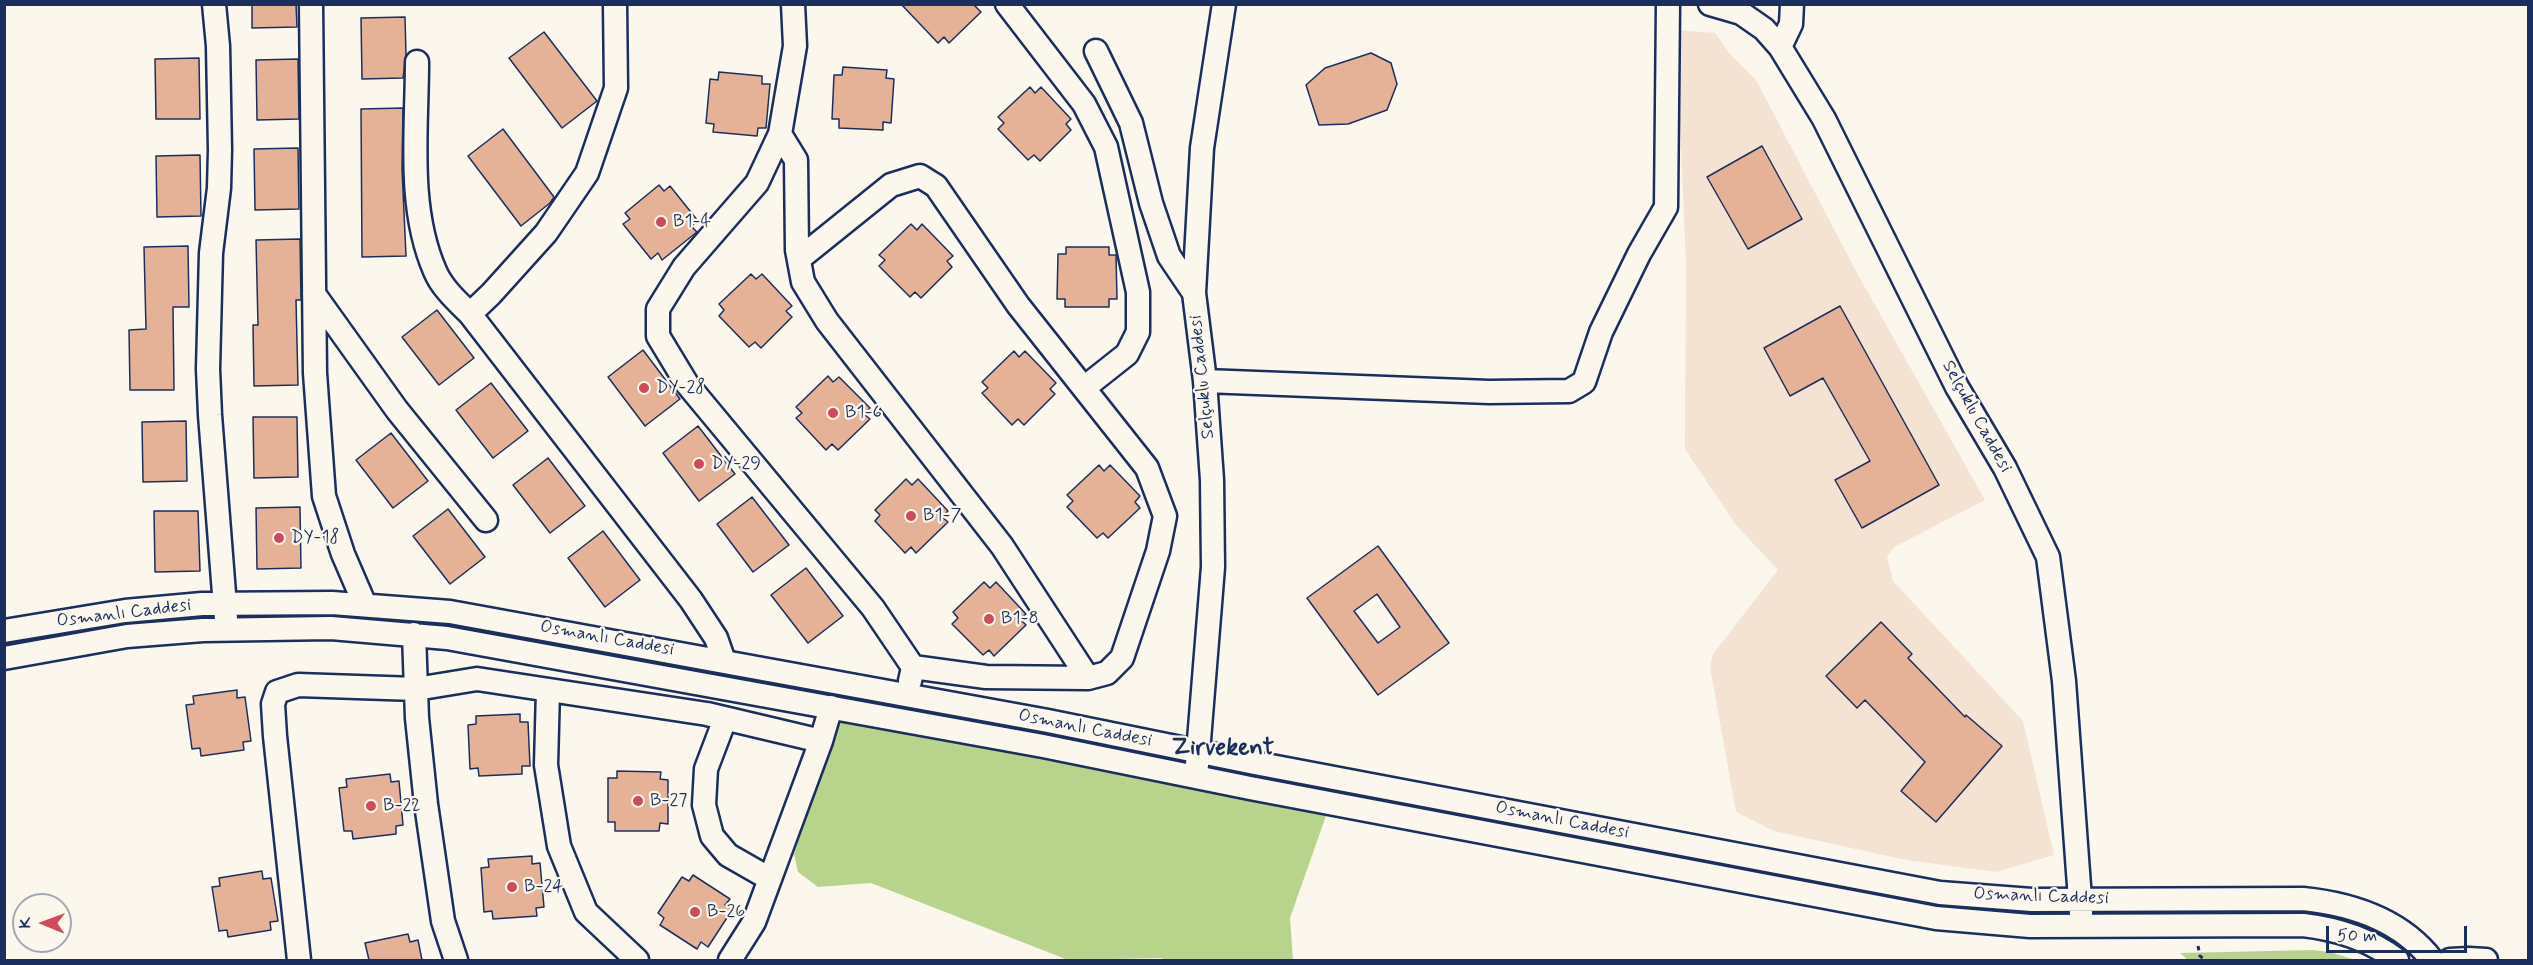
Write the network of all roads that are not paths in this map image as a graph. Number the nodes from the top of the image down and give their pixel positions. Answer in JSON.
{"nodes":[{"id":1,"x":214,"y":4,"type":"edge"},
{"id":2,"x":311,"y":4,"type":"edge"},
{"id":3,"x":615,"y":4,"type":"edge"},
{"id":4,"x":793,"y":4,"type":"edge"},
{"id":5,"x":1007,"y":4,"type":"edge"},
{"id":6,"x":1224,"y":4,"type":"edge"},
{"id":7,"x":1668,"y":4,"type":"edge"},
{"id":8,"x":1710,"y":4,"type":"edge"},
{"id":9,"x":1792,"y":4,"type":"edge"},
{"id":10,"x":1780,"y":47,"type":"junction"},
{"id":11,"x":1096,"y":51,"type":"dead end"},
{"id":12,"x":417,"y":62,"type":"dead end"},
{"id":13,"x":780,"y":134,"type":"junction"},
{"id":14,"x":799,"y":259,"type":"junction"},
{"id":15,"x":1194,"y":293,"type":"junction"},
{"id":16,"x":314,"y":294,"type":"junction"},
{"id":17,"x":470,"y":314,"type":"junction"},
{"id":18,"x":1204,"y":381,"type":"junction"},
{"id":19,"x":1084,"y":388,"type":"junction"},
{"id":20,"x":486,"y":520,"type":"dead end"},
{"id":21,"x":225,"y":603,"type":"junction"},
{"id":22,"x":365,"y":605,"type":"junction"},
{"id":23,"x":226,"y":629,"type":"junction"},
{"id":24,"x":4,"y":632,"type":"edge"},
{"id":25,"x":414,"y":634,"type":"junction"},
{"id":26,"x":4,"y":658,"type":"edge"},
{"id":27,"x":724,"y":661,"type":"junction"},
{"id":28,"x":913,"y":667,"type":"junction"},
{"id":29,"x":1088,"y":678,"type":"junction"},
{"id":30,"x":416,"y":688,"type":"junction"},
{"id":31,"x":548,"y":690,"type":"junction"},
{"id":32,"x":907,"y":694,"type":"junction"},
{"id":33,"x":831,"y":707,"type":"junction"},
{"id":34,"x":725,"y":719,"type":"junction"},
{"id":35,"x":902,"y":720,"type":"junction"},
{"id":36,"x":821,"y":741,"type":"junction"},
{"id":37,"x":1198,"y":752,"type":"junction"},
{"id":38,"x":1196,"y":777,"type":"junction"},
{"id":39,"x":770,"y":879,"type":"junction"},
{"id":40,"x":2080,"y":900,"type":"junction"},
{"id":41,"x":2082,"y":925,"type":"junction"},
{"id":42,"x":299,"y":960,"type":"edge"},
{"id":43,"x":456,"y":960,"type":"edge"},
{"id":44,"x":637,"y":960,"type":"edge"},
{"id":45,"x":730,"y":960,"type":"edge"},
{"id":46,"x":2397,"y":960,"type":"edge"},
{"id":47,"x":2432,"y":960,"type":"edge"},
{"id":48,"x":2450,"y":960,"type":"edge"},
{"id":49,"x":2486,"y":960,"type":"edge"}],
"edges":[{"from":1,"to":21,"type":"street"},
{"from":2,"to":16,"type":"street"},
{"from":3,"to":17,"type":"street"},
{"from":4,"to":13,"type":"street"},
{"from":5,"to":19,"type":"street"},
{"from":6,"to":15,"type":"street","name":"Selçuklu Caddesi"},
{"from":7,"to":18,"type":"street"},
{"from":8,"to":10,"type":"street","name":"Selçuklu Caddesi"},
{"from":9,"to":10,"type":"street"},
{"from":10,"to":40,"type":"street","name":"Selçuklu Caddesi"},
{"from":11,"to":15,"type":"street"},
{"from":12,"to":17,"type":"street"},
{"from":13,"to":14,"type":"street"},
{"from":13,"to":28,"type":"street"},
{"from":14,"to":19,"type":"street"},
{"from":14,"to":29,"type":"street"},
{"from":15,"to":18,"type":"street","name":"Selçuklu Caddesi"},
{"from":16,"to":20,"type":"street"},
{"from":16,"to":22,"type":"street"},
{"from":17,"to":27,"type":"street"},
{"from":18,"to":37,"type":"street","name":"Selçuklu Caddesi"},
{"from":19,"to":29,"type":"street"},
{"from":21,"to":22,"type":"street","name":"Osmanlı Caddesi"},
{"from":21,"to":23,"type":"street"},
{"from":21,"to":24,"type":"street","name":"Osmanlı Caddesi"},
{"from":22,"to":27,"type":"street","name":"Osmanlı Caddesi"},
{"from":23,"to":25,"type":"street","name":"Osmanlı Caddesi"},
{"from":23,"to":26,"type":"street","name":"Osmanlı Caddesi"},
{"from":25,"to":30,"type":"street"},
{"from":25,"to":33,"type":"street","name":"Osmanlı Caddesi"},
{"from":27,"to":32,"type":"street","name":"Osmanlı Caddesi"},
{"from":28,"to":29,"type":"street"},
{"from":28,"to":32,"type":"street"},
{"from":30,"to":31,"type":"street"},
{"from":30,"to":42,"type":"street"},
{"from":30,"to":43,"type":"street"},
{"from":31,"to":34,"type":"street"},
{"from":31,"to":44,"type":"street"},
{"from":32,"to":35,"type":"street"},
{"from":32,"to":37,"type":"street","name":"Osmanlı Caddesi"},
{"from":33,"to":35,"type":"street","name":"Osmanlı Caddesi"},
{"from":33,"to":36,"type":"street"},
{"from":34,"to":36,"type":"street"},
{"from":34,"to":39,"type":"street"},
{"from":35,"to":38,"type":"street","name":"Osmanlı Caddesi"},
{"from":36,"to":39,"type":"street"},
{"from":37,"to":38,"type":"street","name":"Selçuklu Caddesi"},
{"from":37,"to":40,"type":"street","name":"Osmanlı Caddesi"},
{"from":38,"to":41,"type":"street","name":"Osmanlı Caddesi"},
{"from":39,"to":45,"type":"street"},
{"from":40,"to":41,"type":"street","name":"Selçuklu Caddesi"},
{"from":40,"to":47,"type":"street","name":"Osmanlı Caddesi"},
{"from":41,"to":46,"type":"street","name":"Osmanlı Caddesi"},
{"from":48,"to":49,"type":"street"}]}
